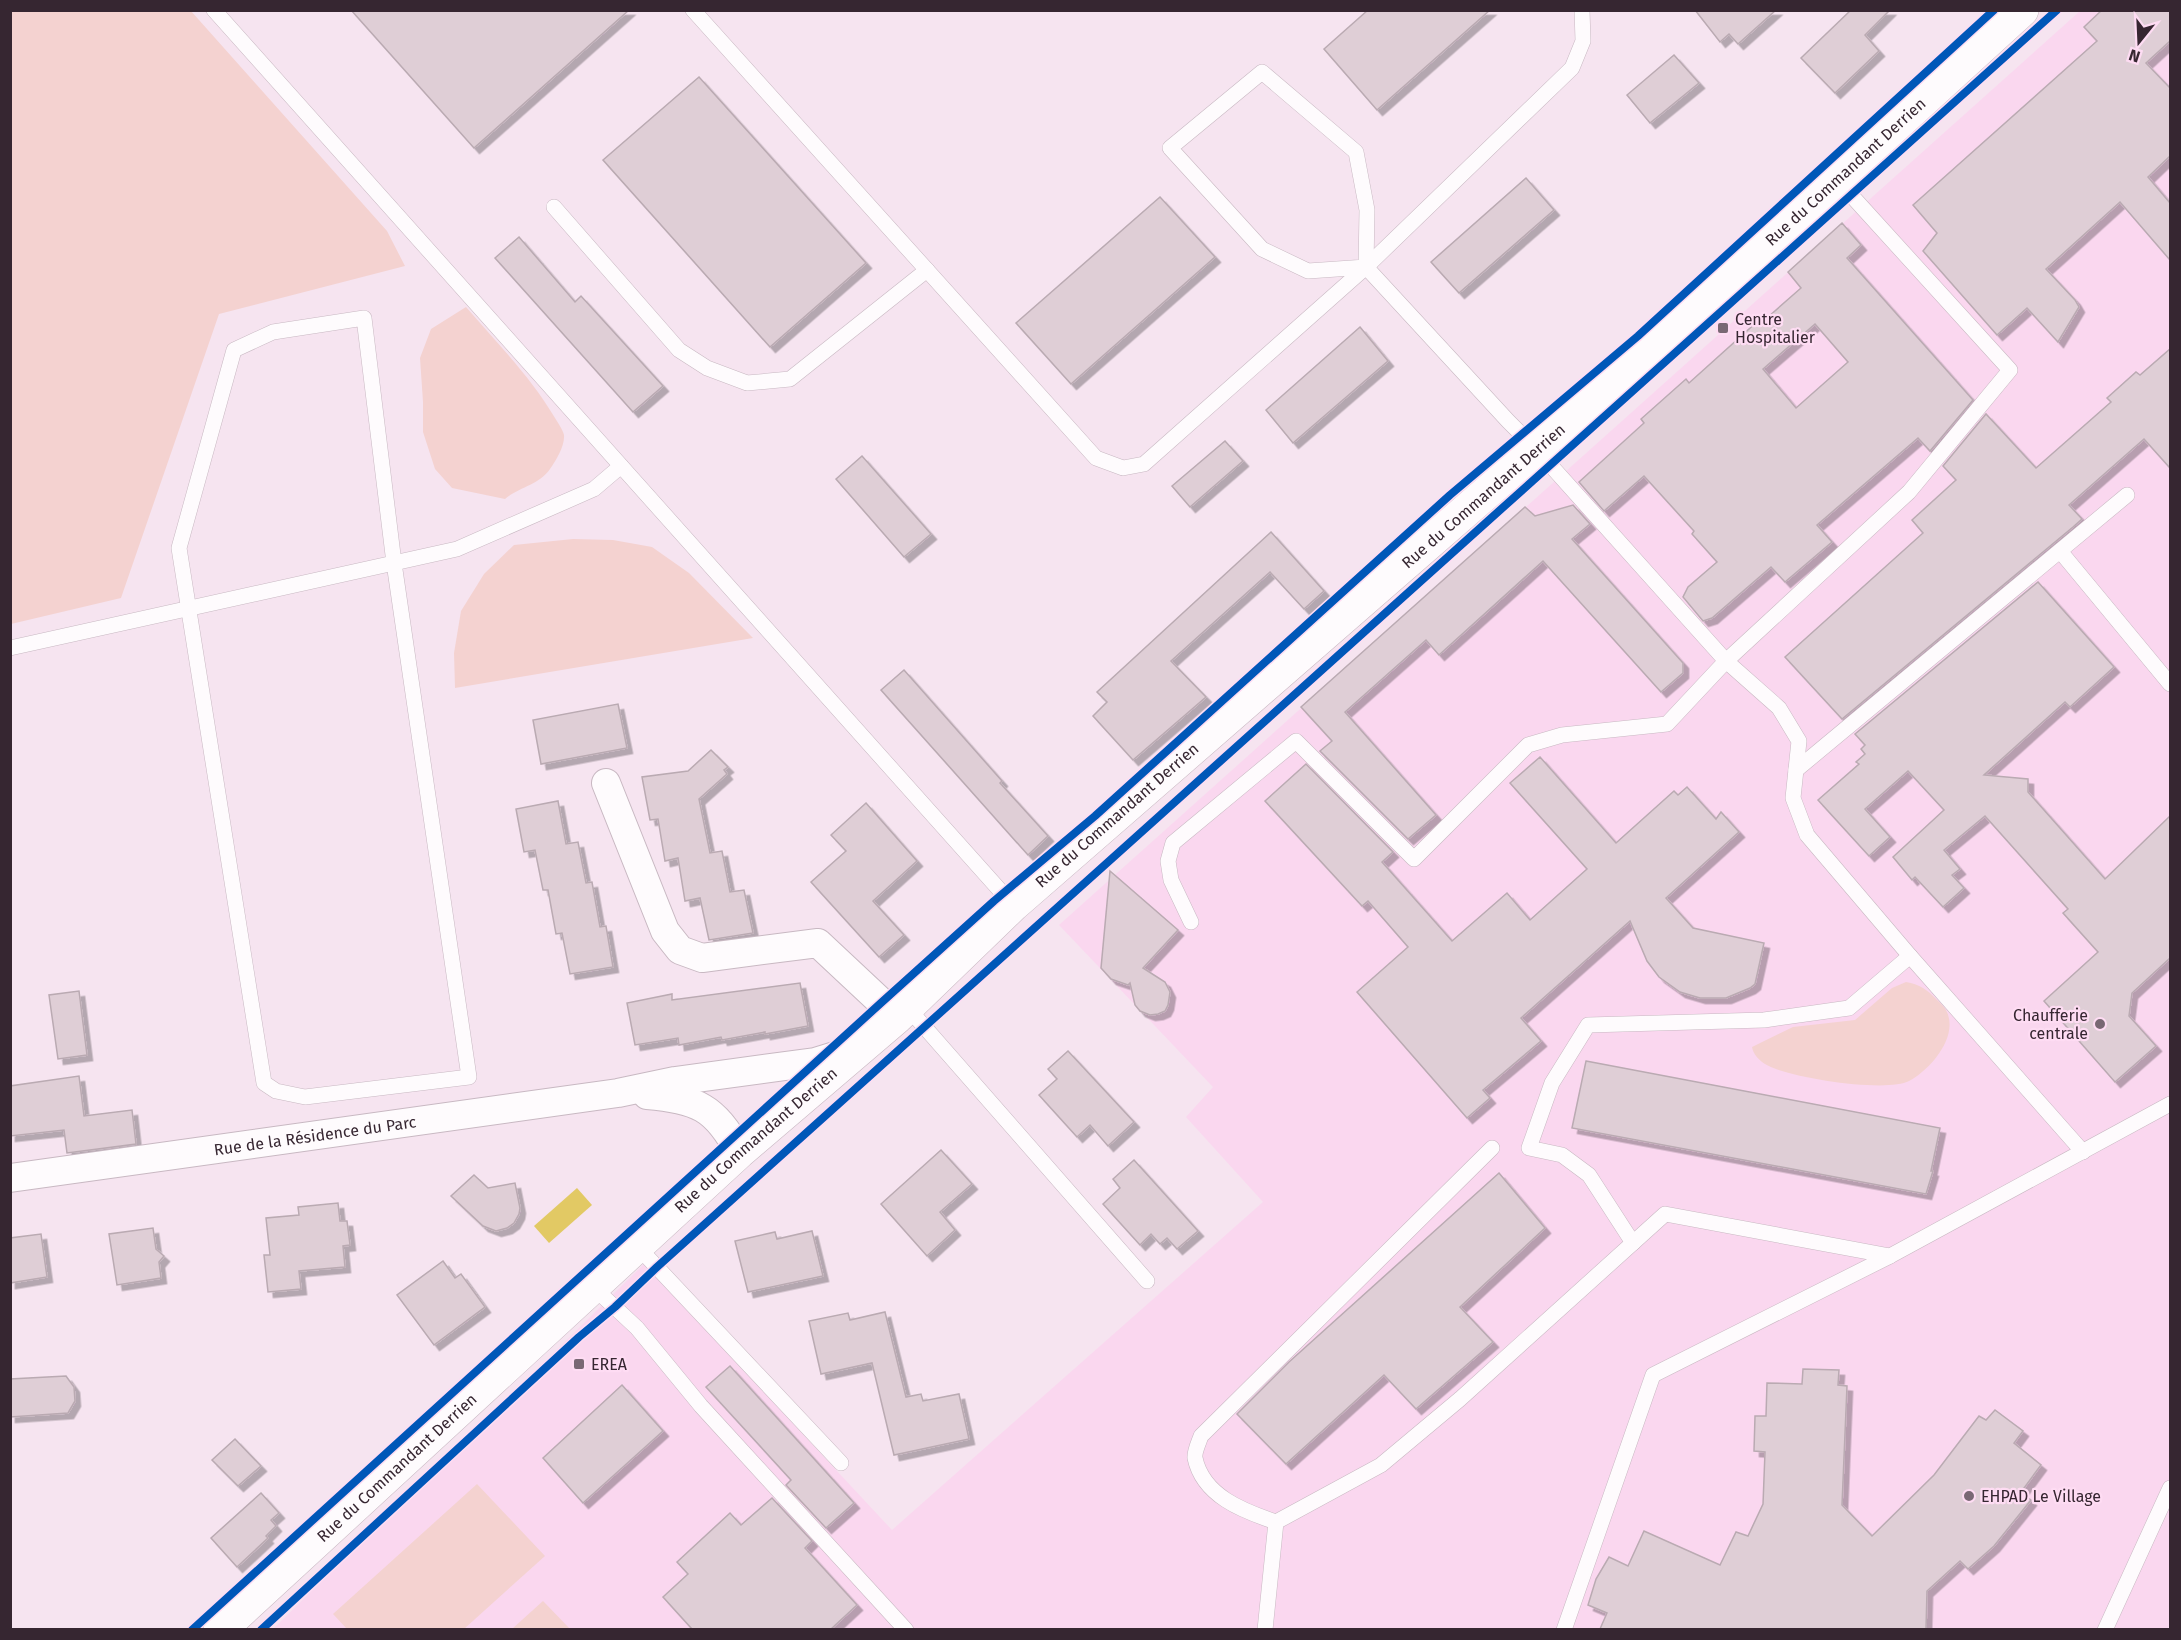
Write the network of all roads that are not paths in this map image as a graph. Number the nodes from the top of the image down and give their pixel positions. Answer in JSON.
{"nodes":[{"id":1,"x":214,"y":10,"type":"edge"},
{"id":2,"x":693,"y":10,"type":"edge"},
{"id":3,"x":1582,"y":10,"type":"edge"},
{"id":4,"x":2022,"y":10,"type":"edge"},
{"id":5,"x":1851,"y":195,"type":"dead end"},
{"id":6,"x":554,"y":207,"type":"dead end"},
{"id":7,"x":1366,"y":267,"type":"junction"},
{"id":8,"x":927,"y":270,"type":"junction"},
{"id":9,"x":1536,"y":449,"type":"junction"},
{"id":10,"x":621,"y":466,"type":"junction"},
{"id":11,"x":2127,"y":495,"type":"dead end"},
{"id":12,"x":2060,"y":551,"type":"junction"},
{"id":13,"x":394,"y":563,"type":"junction"},
{"id":14,"x":187,"y":608,"type":"junction"},
{"id":15,"x":10,"y":648,"type":"edge"},
{"id":16,"x":1726,"y":661,"type":"junction"},
{"id":17,"x":2170,"y":684,"type":"edge"},
{"id":18,"x":1796,"y":771,"type":"junction"},
{"id":19,"x":606,"y":783,"type":"dead end"},
{"id":20,"x":1013,"y":905,"type":"junction"},
{"id":21,"x":1191,"y":922,"type":"dead end"},
{"id":22,"x":1910,"y":956,"type":"junction"},
{"id":23,"x":902,"y":1012,"type":"junction"},
{"id":24,"x":864,"y":1045,"type":"junction"},
{"id":25,"x":618,"y":1093,"type":"junction"},
{"id":26,"x":2170,"y":1104,"type":"edge"},
{"id":27,"x":1492,"y":1148,"type":"dead end"},
{"id":28,"x":739,"y":1152,"type":"junction"},
{"id":29,"x":2083,"y":1152,"type":"junction"},
{"id":30,"x":10,"y":1178,"type":"edge"},
{"id":31,"x":1633,"y":1243,"type":"junction"},
{"id":32,"x":637,"y":1246,"type":"junction"},
{"id":33,"x":1890,"y":1256,"type":"junction"},
{"id":34,"x":1147,"y":1281,"type":"dead end"},
{"id":35,"x":592,"y":1287,"type":"junction"},
{"id":36,"x":842,"y":1463,"type":"dead end"},
{"id":37,"x":2170,"y":1488,"type":"edge"},
{"id":38,"x":1276,"y":1522,"type":"junction"},
{"id":39,"x":220,"y":1629,"type":"edge"},
{"id":40,"x":906,"y":1629,"type":"edge"},
{"id":41,"x":1265,"y":1629,"type":"edge"},
{"id":42,"x":1564,"y":1629,"type":"edge"},
{"id":43,"x":2105,"y":1629,"type":"edge"}],
"edges":[{"from":1,"to":10,"type":"lane"},
{"from":2,"to":8,"type":"lane"},
{"from":3,"to":7,"type":"lane"},
{"from":4,"to":9,"type":"main road","name":"Rue du Commandant Derrien"},
{"from":5,"to":16,"type":"lane"},
{"from":6,"to":8,"type":"lane"},
{"from":7,"to":7,"type":"lane"},
{"from":7,"to":8,"type":"lane"},
{"from":7,"to":9,"type":"lane"},
{"from":9,"to":16,"type":"lane"},
{"from":9,"to":20,"type":"main road","name":"Rue du Commandant Derrien"},
{"from":10,"to":13,"type":"lane"},
{"from":10,"to":20,"type":"lane"},
{"from":11,"to":12,"type":"lane"},
{"from":12,"to":17,"type":"lane"},
{"from":12,"to":18,"type":"lane"},
{"from":13,"to":14,"type":"lane"},
{"from":13,"to":14,"type":"lane"},
{"from":13,"to":14,"type":"lane"},
{"from":14,"to":15,"type":"lane"},
{"from":16,"to":18,"type":"lane"},
{"from":16,"to":21,"type":"lane"},
{"from":18,"to":22,"type":"lane"},
{"from":19,"to":23,"type":"street"},
{"from":20,"to":23,"type":"main road","name":"Rue du Commandant Derrien"},
{"from":22,"to":29,"type":"lane"},
{"from":22,"to":31,"type":"lane"},
{"from":23,"to":24,"type":"main road","name":"Rue du Commandant Derrien"},
{"from":23,"to":34,"type":"lane"},
{"from":24,"to":25,"type":"street","name":"Rue de la Résidence du Parc"},
{"from":24,"to":28,"type":"main road","name":"Rue du Commandant Derrien"},
{"from":25,"to":28,"type":"street","name":"Rue de la Résidence du Parc"},
{"from":25,"to":30,"type":"street","name":"Rue de la Résidence du Parc"},
{"from":26,"to":29,"type":"lane"},
{"from":27,"to":38,"type":"lane"},
{"from":28,"to":32,"type":"main road","name":"Rue du Commandant Derrien"},
{"from":29,"to":33,"type":"lane"},
{"from":31,"to":33,"type":"lane"},
{"from":31,"to":38,"type":"lane"},
{"from":32,"to":35,"type":"main road","name":"Rue du Commandant Derrien"},
{"from":32,"to":36,"type":"lane"},
{"from":33,"to":42,"type":"lane"},
{"from":35,"to":39,"type":"main road","name":"Rue du Commandant Derrien"},
{"from":35,"to":40,"type":"lane"},
{"from":37,"to":43,"type":"lane"},
{"from":38,"to":41,"type":"lane"}]}
